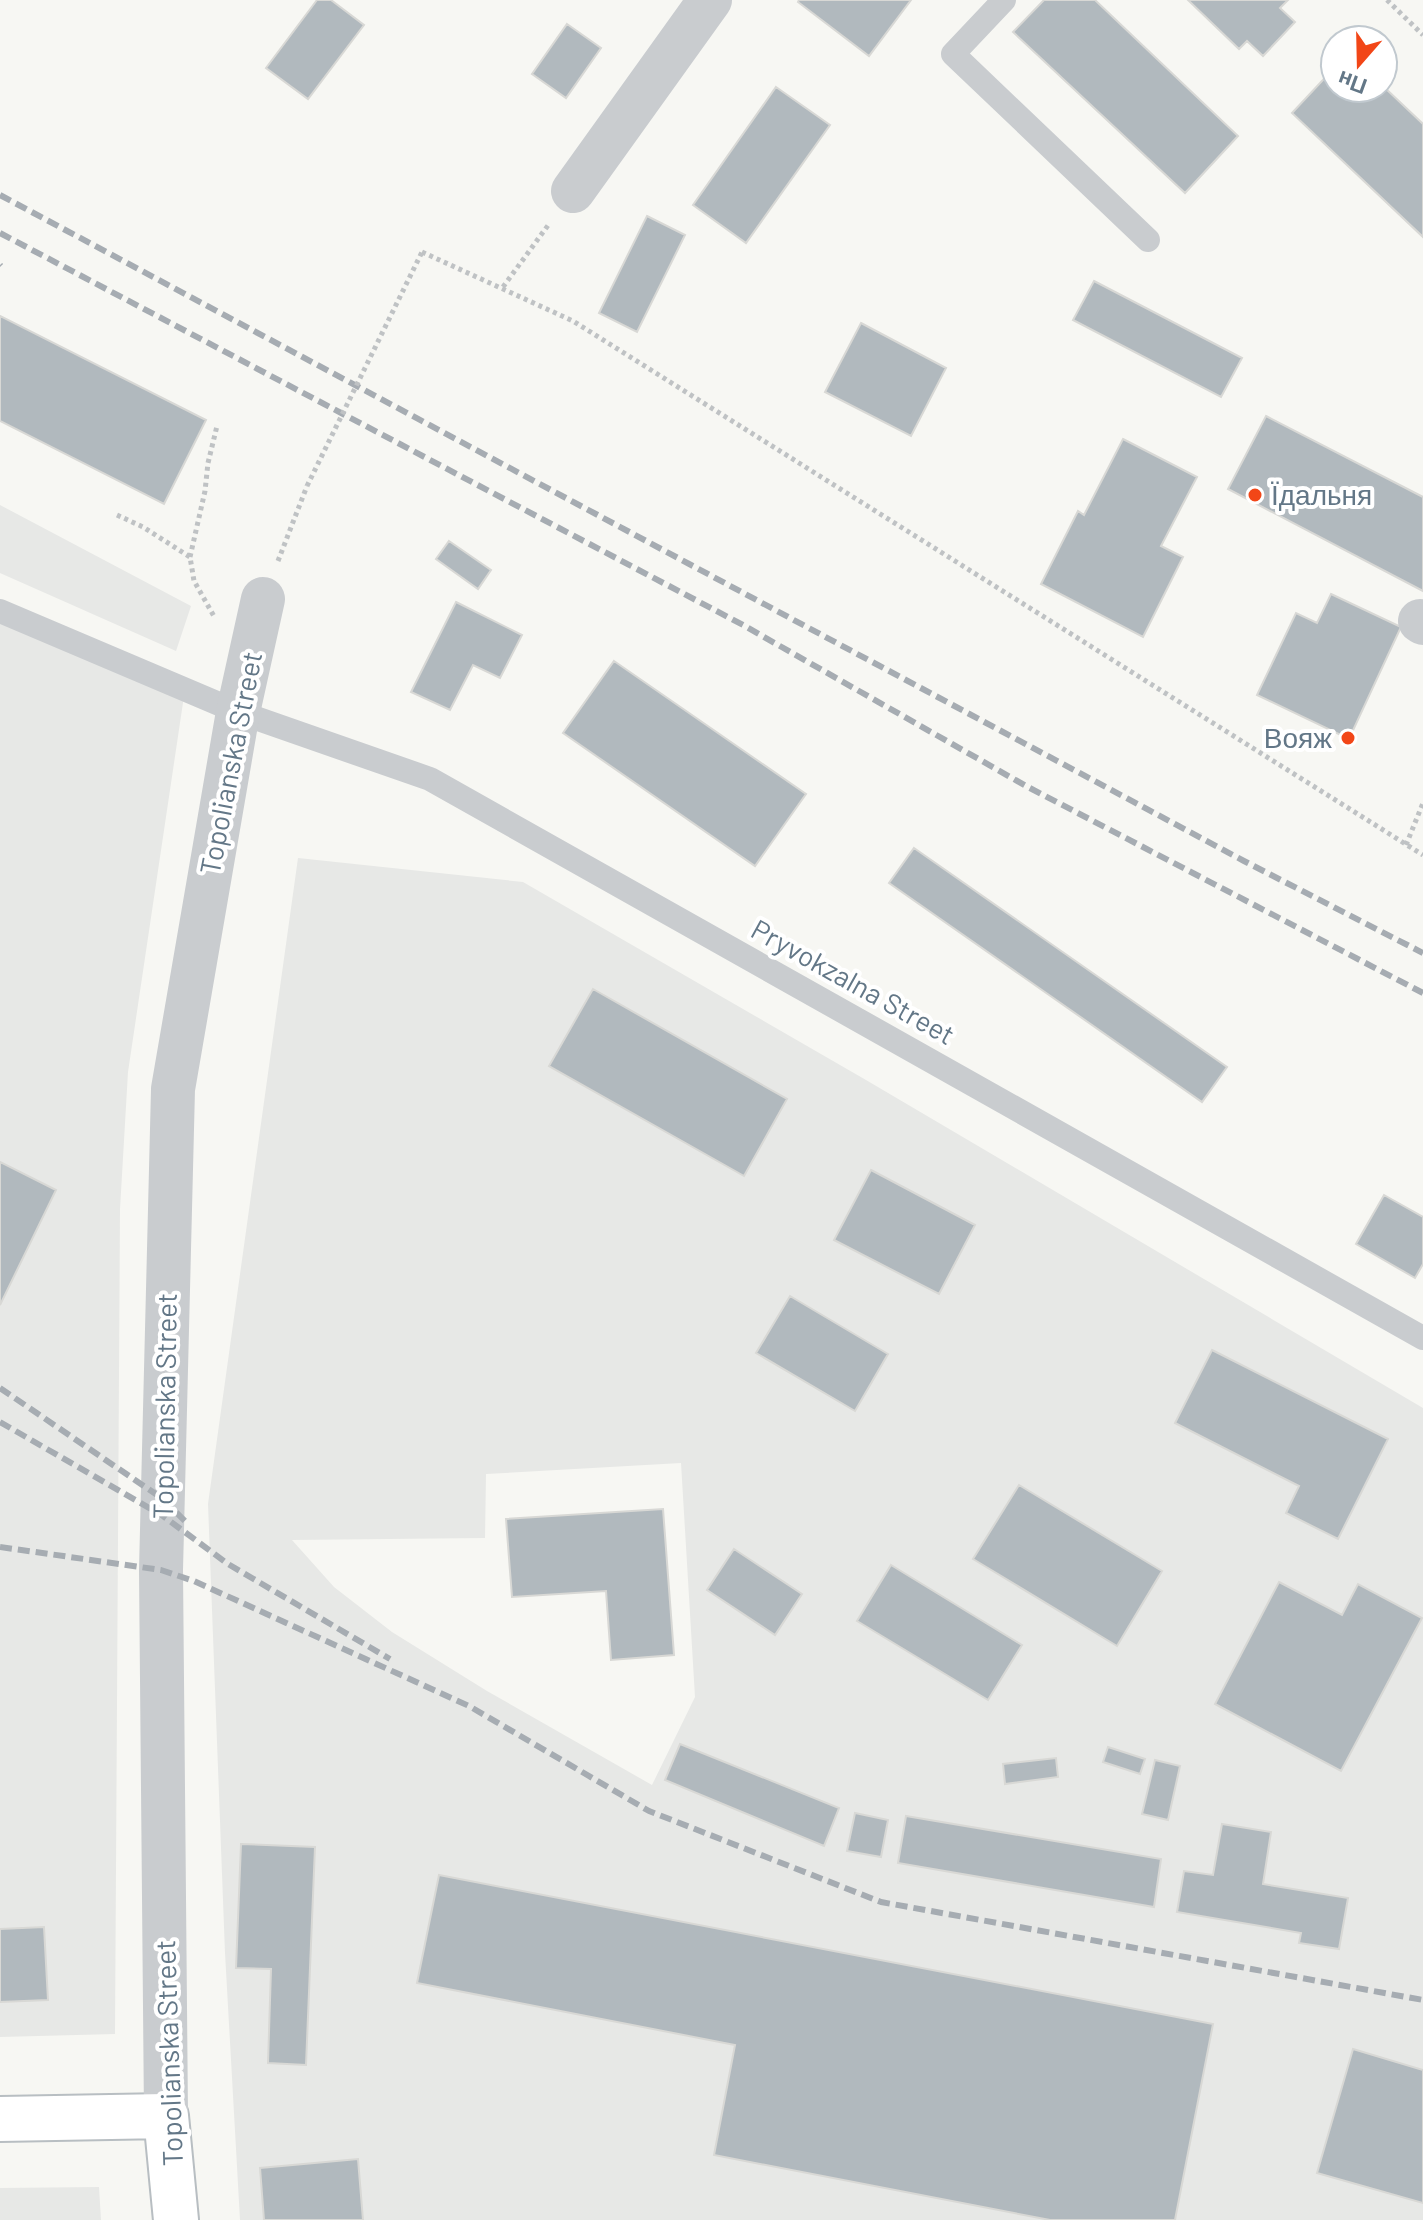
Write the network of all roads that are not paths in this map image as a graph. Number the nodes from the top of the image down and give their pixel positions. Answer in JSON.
{"nodes":[{"id":1,"x":710,"y":0,"type":"edge"},
{"id":2,"x":1004,"y":0,"type":"edge"},
{"id":3,"x":573,"y":191,"type":"road end"},
{"id":4,"x":1148,"y":240,"type":"dead end"},
{"id":5,"x":263,"y":599,"type":"road end"},
{"id":6,"x":0,"y":611,"type":"edge"},
{"id":7,"x":238,"y":712,"type":"junction"},
{"id":8,"x":1423,"y":1338,"type":"edge"},
{"id":9,"x":166,"y":2116,"type":"junction"},
{"id":10,"x":0,"y":2119,"type":"edge"},
{"id":11,"x":176,"y":2220,"type":"edge"}],
"edges":[{"from":1,"to":3,"type":"street"},
{"from":2,"to":4,"type":"lane"},
{"from":5,"to":7,"type":"street","name":"Topolianska Street"},
{"from":6,"to":7,"type":"lane","name":"Pryvokzalna Street"},
{"from":7,"to":8,"type":"lane","name":"Pryvokzalna Street"},
{"from":7,"to":9,"type":"street","name":"Topolianska Street"},
{"from":9,"to":10,"type":"street"},
{"from":9,"to":11,"type":"street","name":"Topolianska Street"}]}
